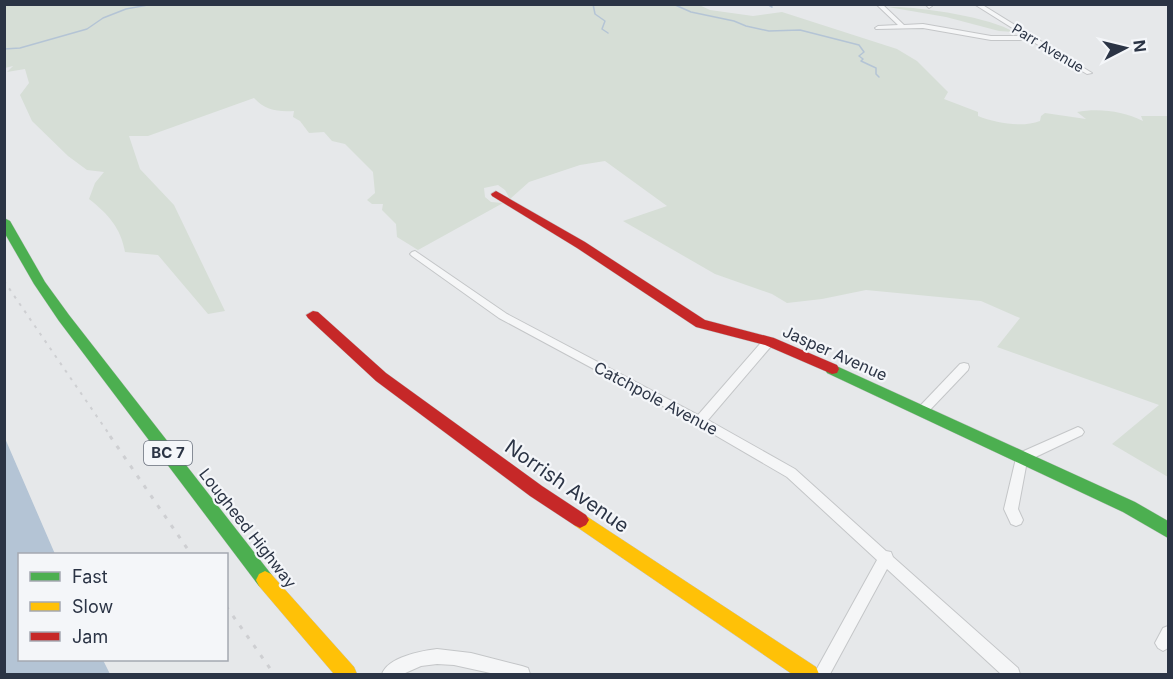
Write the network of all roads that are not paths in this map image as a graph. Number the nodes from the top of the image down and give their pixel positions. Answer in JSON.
{"nodes":[{"id":1,"x":878,"y":4,"type":"edge"},
{"id":2,"x":976,"y":4,"type":"edge"},
{"id":3,"x":903,"y":27,"type":"junction"},
{"id":4,"x":878,"y":28,"type":"dead end"},
{"id":5,"x":1030,"y":38,"type":"junction"},
{"id":6,"x":1089,"y":73,"type":"dead end"},
{"id":7,"x":496,"y":194,"type":"dead end"},
{"id":8,"x":4,"y":221,"type":"edge"},
{"id":9,"x":415,"y":254,"type":"dead end"},
{"id":10,"x":313,"y":315,"type":"dead end"},
{"id":11,"x":769,"y":341,"type":"junction"},
{"id":12,"x":964,"y":367,"type":"dead end"},
{"id":13,"x":923,"y":410,"type":"junction"},
{"id":14,"x":700,"y":421,"type":"junction"},
{"id":15,"x":1078,"y":432,"type":"dead end"},
{"id":16,"x":1021,"y":458,"type":"junction"},
{"id":17,"x":1016,"y":520,"type":"dead end"},
{"id":18,"x":1168,"y":530,"type":"edge"},
{"id":19,"x":885,"y":557,"type":"junction"},
{"id":20,"x":347,"y":675,"type":"edge"},
{"id":21,"x":390,"y":675,"type":"edge"},
{"id":22,"x":522,"y":675,"type":"edge"},
{"id":23,"x":809,"y":675,"type":"edge"},
{"id":24,"x":822,"y":675,"type":"edge"},
{"id":25,"x":1012,"y":675,"type":"edge"}],
"edges":[{"from":1,"to":3,"type":"street"},
{"from":2,"to":5,"type":"street","name":"Parr Avenue"},
{"from":3,"to":4,"type":"street"},
{"from":3,"to":5,"type":"street"},
{"from":5,"to":6,"type":"street","name":"Parr Avenue"},
{"from":7,"to":11,"type":"street","name":"Jasper Avenue"},
{"from":8,"to":20,"type":"street","name":"Lougheed Highway","number":"BC 7"},
{"from":9,"to":14,"type":"street","name":"Catchpole Avenue"},
{"from":10,"to":23,"type":"street","name":"Norrish Avenue"},
{"from":11,"to":13,"type":"street","name":"Jasper Avenue"},
{"from":11,"to":14,"type":"street"},
{"from":12,"to":13,"type":"street"},
{"from":13,"to":16,"type":"street","name":"Jasper Avenue"},
{"from":14,"to":19,"type":"street","name":"Catchpole Avenue"},
{"from":15,"to":16,"type":"street"},
{"from":16,"to":17,"type":"street"},
{"from":16,"to":18,"type":"street","name":"Jasper Avenue"},
{"from":19,"to":24,"type":"street"},
{"from":19,"to":25,"type":"street","name":"Catchpole Avenue"},
{"from":21,"to":22,"type":"street"}]}
